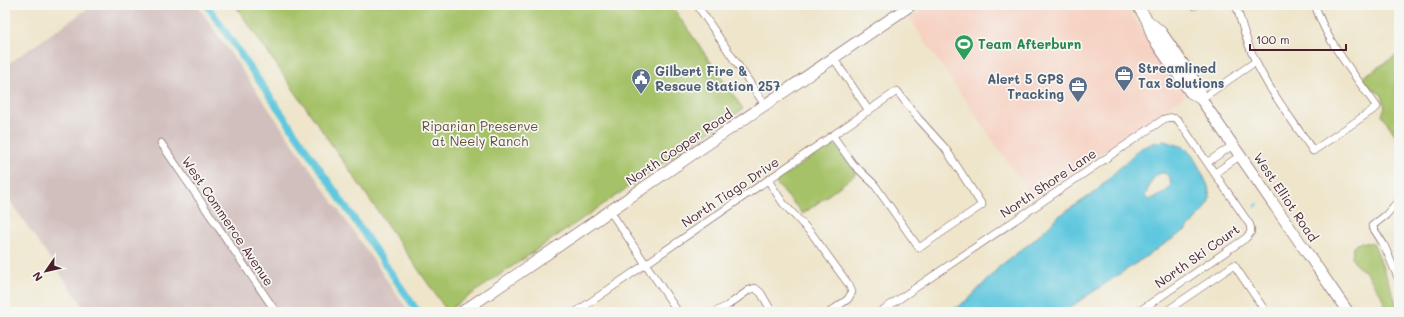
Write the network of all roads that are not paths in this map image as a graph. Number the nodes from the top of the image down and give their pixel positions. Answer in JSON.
{"nodes":[{"id":1,"x":697,"y":5,"type":"edge"},
{"id":2,"x":911,"y":5,"type":"edge"},
{"id":3,"x":1137,"y":5,"type":"edge"},
{"id":4,"x":1236,"y":5,"type":"edge"},
{"id":5,"x":1315,"y":5,"type":"edge"},
{"id":6,"x":834,"y":58,"type":"junction"},
{"id":7,"x":1255,"y":62,"type":"junction"},
{"id":8,"x":1201,"y":99,"type":"junction"},
{"id":9,"x":766,"y":105,"type":"junction"},
{"id":10,"x":869,"y":111,"type":"junction"},
{"id":11,"x":833,"y":136,"type":"junction"},
{"id":12,"x":160,"y":143,"type":"dead end"},
{"id":13,"x":1233,"y":145,"type":"junction"},
{"id":14,"x":1240,"y":155,"type":"junction"},
{"id":15,"x":1208,"y":162,"type":"junction"},
{"id":16,"x":1215,"y":173,"type":"junction"},
{"id":17,"x":768,"y":180,"type":"junction"},
{"id":18,"x":1399,"y":200,"type":"edge"},
{"id":19,"x":610,"y":211,"type":"junction"},
{"id":20,"x":645,"y":265,"type":"junction"},
{"id":21,"x":1399,"y":280,"type":"edge"},
{"id":22,"x":580,"y":311,"type":"edge"},
{"id":23,"x":276,"y":312,"type":"edge"},
{"id":24,"x":462,"y":312,"type":"edge"},
{"id":25,"x":678,"y":312,"type":"edge"},
{"id":26,"x":715,"y":312,"type":"edge"},
{"id":27,"x":772,"y":312,"type":"edge"},
{"id":28,"x":830,"y":312,"type":"edge"},
{"id":29,"x":880,"y":312,"type":"edge"},
{"id":30,"x":1138,"y":312,"type":"edge"},
{"id":31,"x":1165,"y":312,"type":"edge"},
{"id":32,"x":1266,"y":312,"type":"edge"},
{"id":33,"x":1348,"y":312,"type":"edge"}],
"edges":[{"from":1,"to":9,"type":"street"},
{"from":2,"to":6,"type":"main road","name":"North Cooper Road"},
{"from":3,"to":8,"type":"main road","name":"West Elliot Road"},
{"from":4,"to":7,"type":"street"},
{"from":5,"to":7,"type":"street"},
{"from":6,"to":9,"type":"main road","name":"North Cooper Road"},
{"from":6,"to":10,"type":"street"},
{"from":7,"to":8,"type":"street"},
{"from":8,"to":13,"type":"main road","name":"West Elliot Road"},
{"from":9,"to":19,"type":"main road","name":"North Cooper Road"},
{"from":10,"to":11,"type":"street","name":"North Tiago Drive"},
{"from":10,"to":11,"type":"street","name":"North Tiago Drive"},
{"from":11,"to":17,"type":"street","name":"North Tiago Drive"},
{"from":12,"to":23,"type":"street","name":"West Commerce Avenue"},
{"from":13,"to":14,"type":"main road","name":"West Elliot Road"},
{"from":13,"to":15,"type":"street"},
{"from":14,"to":16,"type":"street"},
{"from":14,"to":33,"type":"main road","name":"West Elliot Road"},
{"from":15,"to":16,"type":"street","name":"North Shore Lane"},
{"from":15,"to":29,"type":"street","name":"North Shore Lane"},
{"from":16,"to":30,"type":"street","name":"North Ski Court"},
{"from":17,"to":20,"type":"street","name":"North Tiago Drive"},
{"from":17,"to":28,"type":"street"},
{"from":18,"to":21,"type":"street"},
{"from":19,"to":20,"type":"street"},
{"from":19,"to":24,"type":"main road","name":"North Cooper Road"},
{"from":20,"to":22,"type":"street","name":"North Tiago Drive"},
{"from":20,"to":25,"type":"street"},
{"from":26,"to":27,"type":"street"},
{"from":31,"to":32,"type":"street"}]}
